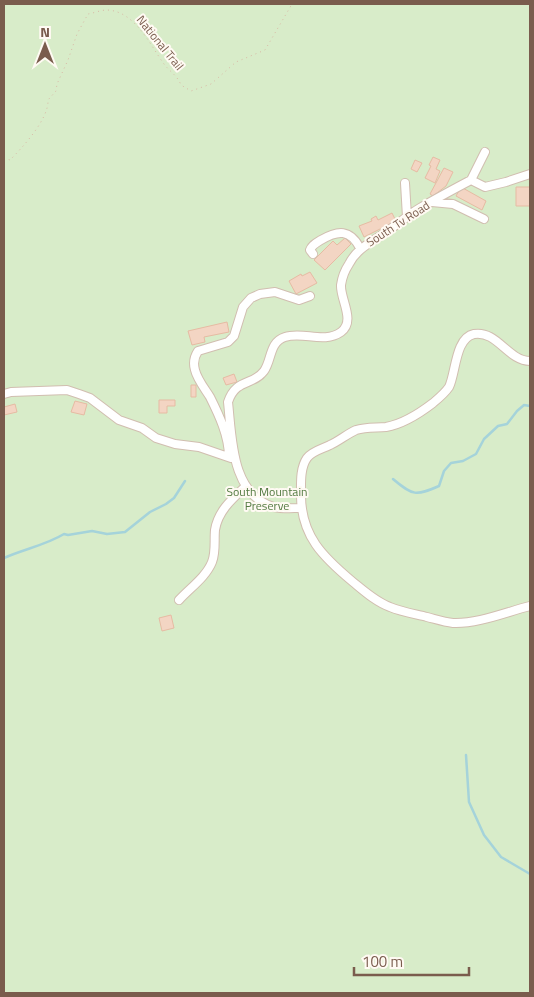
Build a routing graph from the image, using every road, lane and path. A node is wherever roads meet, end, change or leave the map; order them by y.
1 (292, 4) edge
2 (524, 4) edge
3 (530, 7) edge
4 (484, 152) dead end
5 (4, 158) edge
6 (530, 174) edge
7 (470, 180) junction
8 (405, 183) dead end
9 (432, 202) junction
10 (407, 217) junction
11 (484, 219) dead end
12 (360, 248) junction
13 (313, 254) dead end
14 (310, 296) dead end
15 (530, 361) edge
16 (4, 394) edge
17 (229, 456) junction
18 (236, 462) junction
19 (246, 486) junction
20 (301, 508) junction
21 (179, 600) dead end
22 (530, 606) edge

1 - 5 path, National Trail
2 - 3 path
4 - 7 street
6 - 7 street
7 - 9 street, South Tv Road
8 - 10 street
9 - 10 street, South Tv Road
9 - 11 street
10 - 12 street, South Tv Road
12 - 13 street
12 - 18 street, South Tv Road
14 - 17 street
15 - 20 street
16 - 17 street
17 - 18 street
18 - 19 street
19 - 20 street
19 - 21 street
20 - 22 street

